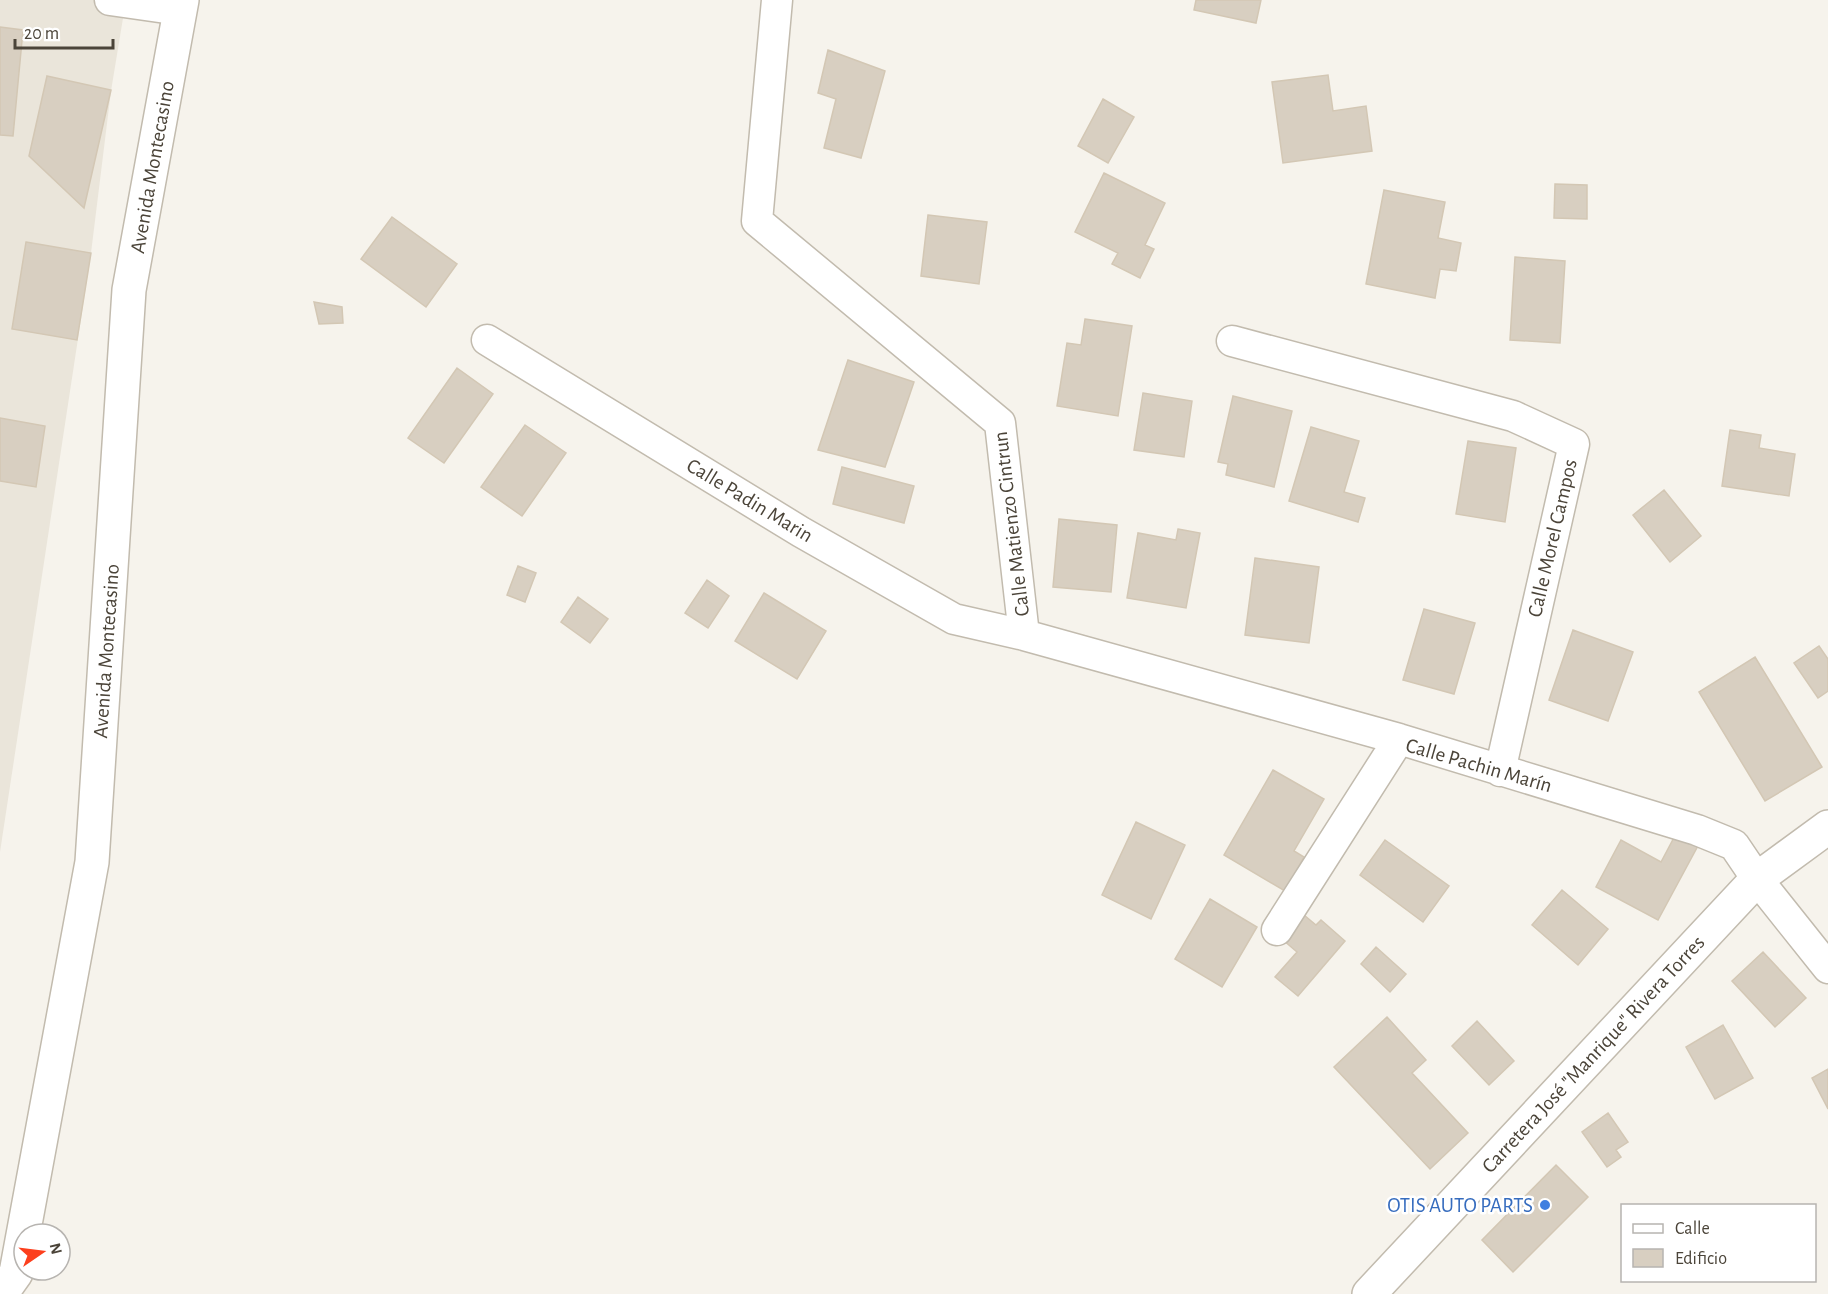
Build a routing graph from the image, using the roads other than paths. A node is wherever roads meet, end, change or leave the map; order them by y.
1 (110, 0) edge
2 (777, 0) edge
3 (181, 5) edge
4 (488, 340) dead end
5 (1232, 341) dead end
6 (1024, 636) junction
7 (1399, 739) junction
8 (1500, 771) junction
9 (1828, 827) edge
10 (1757, 879) junction
11 (1277, 930) dead end
12 (1828, 968) edge
13 (1, 1294) edge
14 (1369, 1294) edge

1 - 3 street
2 - 6 street, Calle Matienzo Cintrun
3 - 13 street, Avenida Montecasino
4 - 6 street, Calle Padin Marin
5 - 8 street, Calle Morel Campos
6 - 7 street, Calle Matienzo Cintrun
7 - 8 street, Calle Pachin Marín
7 - 11 street, Calle Pachin Marín
8 - 10 street, Calle Pachin Marín
9 - 10 street, Carretera José "Manrique" Rivera Torres
10 - 12 street, Calle Pachin Marín
10 - 14 street, Carretera José "Manrique" Rivera Torres

